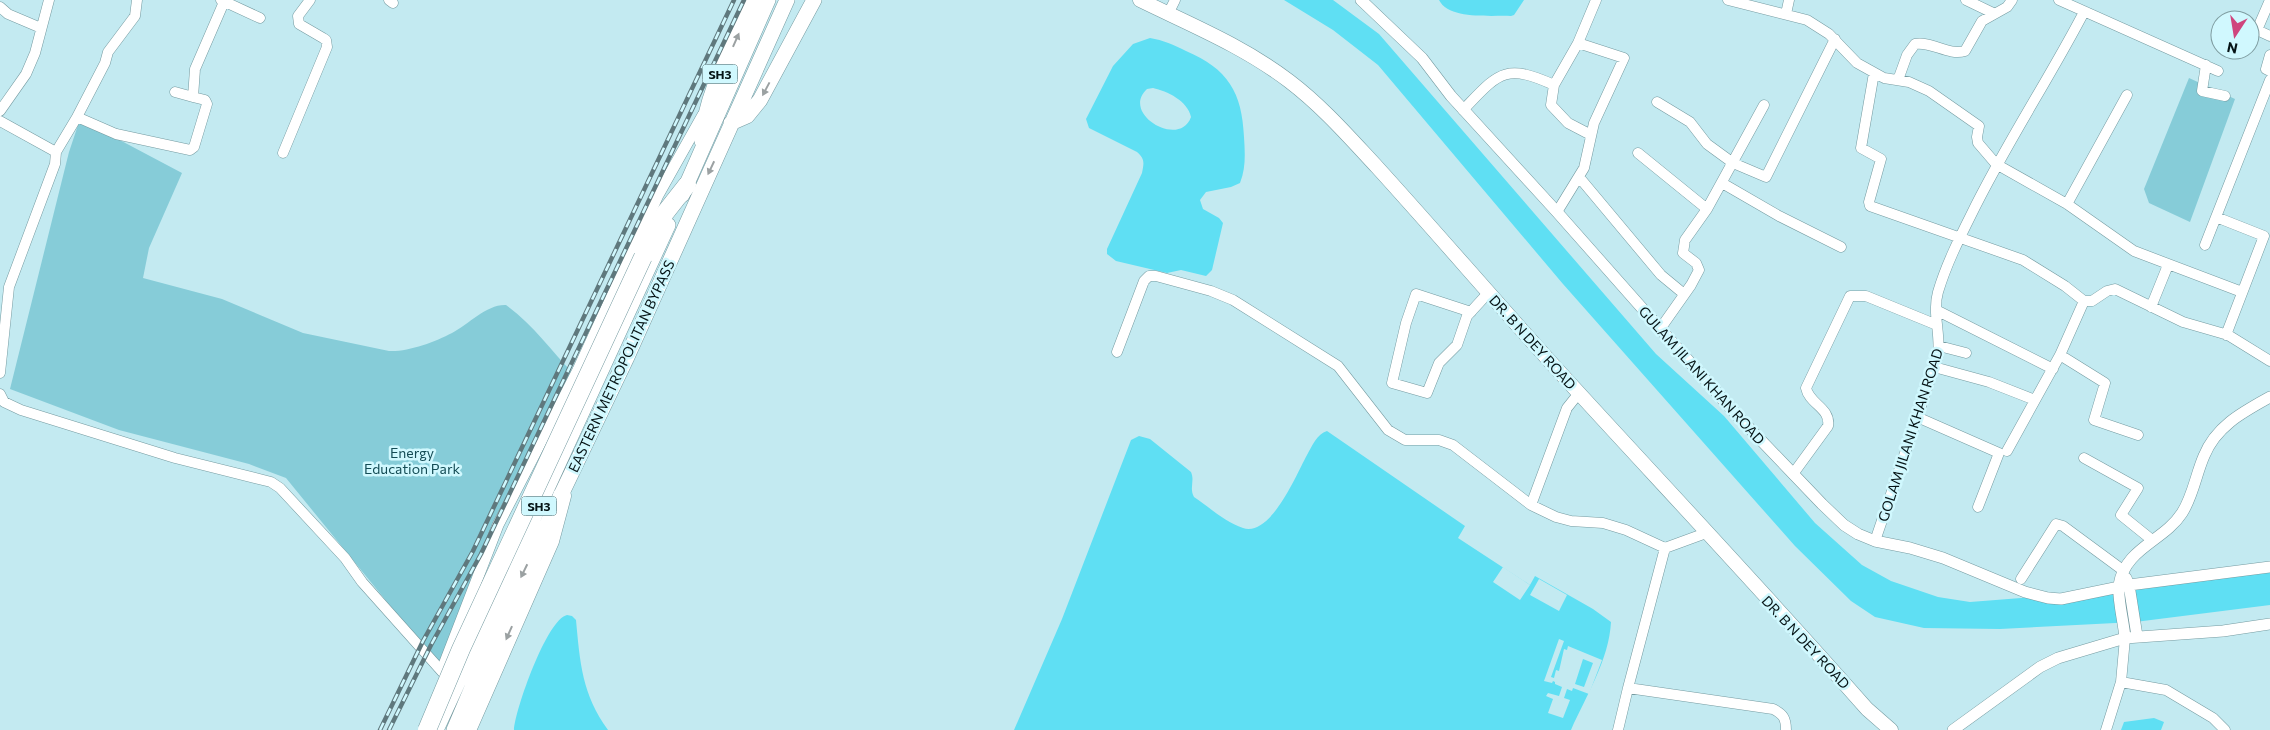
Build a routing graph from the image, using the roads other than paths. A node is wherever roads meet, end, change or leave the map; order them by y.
1 (50, 0) edge
2 (137, 0) edge
3 (310, 0) edge
4 (754, 0) edge
5 (768, 0) edge
6 (787, 0) edge
7 (814, 0) edge
8 (1140, 0) edge
9 (1175, 0) edge
10 (1360, 0) edge
11 (1596, 0) edge
12 (1728, 0) edge
13 (1789, 0) edge
14 (1966, 0) edge
15 (2012, 0) edge
16 (2059, 0) edge
17 (2270, 0) edge
18 (222, 1) edge
19 (1742, 2) edge
20 (0, 7) edge
21 (2084, 12) junction
22 (1993, 13) junction
23 (1168, 14) junction
24 (1786, 14) junction
25 (260, 18) dead end
26 (41, 28) junction
27 (2270, 36) edge
28 (1835, 40) junction
29 (1578, 43) junction
30 (2270, 55) edge
31 (2206, 65) junction
32 (2218, 71) dead end
33 (2270, 71) edge
34 (1874, 73) junction
35 (1898, 80) junction
36 (2270, 80) edge
37 (1554, 85) junction
38 (175, 92) dead end
39 (2127, 95) dead end
40 (2225, 96) dead end
41 (193, 97) junction
42 (1657, 102) dead end
43 (1764, 105) dead end
44 (1464, 110) junction
45 (0, 111) edge
46 (705, 111) junction
47 (77, 117) junction
48 (0, 121) edge
49 (731, 124) junction
50 (1591, 136) junction
51 (56, 152) junction
52 (701, 152) junction
53 (283, 153) dead end
54 (1638, 153) dead end
55 (1733, 163) junction
56 (1996, 164) junction
57 (1579, 177) junction
58 (1722, 183) junction
59 (687, 185) junction
60 (2067, 204) junction
61 (1707, 209) junction
62 (1557, 212) junction
63 (2216, 217) junction
64 (1960, 238) junction
65 (2205, 245) dead end
66 (1840, 247) dead end
67 (2168, 265) junction
68 (1489, 292) junction
69 (2242, 292) junction
70 (1684, 294) junction
71 (2084, 301) junction
72 (2151, 307) junction
73 (1936, 310) junction
74 (1471, 312) junction
75 (1937, 325) junction
76 (1660, 329) junction
77 (2226, 334) junction
78 (1939, 346) junction
79 (1117, 352) dead end
80 (1966, 353) dead end
81 (2060, 355) junction
82 (2270, 360) edge
83 (1934, 367) junction
84 (2053, 369) junction
85 (0, 373) edge
86 (1578, 393) junction
87 (0, 394) edge
88 (2270, 397) edge
89 (2035, 400) junction
90 (1917, 417) junction
91 (2138, 435) dead end
92 (2007, 451) dead end
93 (2084, 458) dead end
94 (1793, 474) junction
95 (562, 496) junction
96 (1531, 505) junction
97 (1978, 506) dead end
98 (1706, 533) junction
99 (2152, 540) junction
100 (1875, 541) junction
101 (1665, 548) junction
102 (2270, 567) edge
103 (2124, 571) junction
104 (2021, 579) dead end
105 (2125, 591) junction
106 (2270, 624) edge
107 (2130, 625) junction
108 (2137, 636) junction
109 (2125, 638) junction
110 (442, 670) junction
111 (2121, 682) junction
112 (455, 688) junction
113 (1628, 688) junction
114 (427, 730) edge
115 (436, 730) edge
116 (454, 730) edge
117 (467, 730) edge
118 (1618, 730) edge
119 (1786, 730) edge
120 (1891, 730) edge
121 (1953, 730) edge
122 (2106, 730) edge
123 (2225, 730) edge

1 - 26 street
2 - 47 street
3 - 53 street
46 -> 4 main road, SH3
5 - 52 main road
6 - 49 main road, EASTERN METROPOLITAN BYPASS
7 -> 49 main road
8 - 23 main road, DR. B N DEY ROAD
9 - 23 street
10 - 44 street, GULAM JILANI KHAN ROAD
11 - 29 street
12 - 19 street
13 - 24 street
14 - 22 street
15 - 22 street
16 - 21 street
17 - 27 street
18 - 25 street
18 - 41 street
19 - 24 street
20 - 26 street
21 - 31 street
21 - 56 street, GOLAM JILANI KHAN ROAD
22 - 35 street
23 - 68 main road, DR. B N DEY ROAD
24 - 28 street
26 - 45 street
28 - 34 street
28 - 55 street
29 - 37 street
29 - 50 street
30 - 33 street
31 - 32 street
31 - 40 street
34 - 35 street
34 - 64 street
35 - 56 street
36 - 63 street
37 - 44 street
37 - 50 street
38 - 41 street
39 - 60 street
41 - 47 street
42 - 55 street
43 - 55 street
44 - 62 street, GULAM JILANI KHAN ROAD
46 - 52 main road, SH3
46 - 110 street
47 - 51 street
48 - 51 street
49 -> 95 main road, EASTERN METROPOLITAN BYPASS / SH3
50 - 57 street
51 - 85 street
52 - 59 main road, SH3
54 - 61 street
55 - 58 street
56 - 60 street
56 - 64 street, GOLAM JILANI KHAN ROAD
57 - 62 street
57 - 70 street
58 - 61 street
58 - 66 street
59 - 112 main road, SH3
59 - 114 highway, bridge
60 - 67 street
61 - 70 street
62 - 76 street, GULAM JILANI KHAN ROAD
63 - 65 street
63 - 69 street
64 - 71 street
64 - 73 street, GOLAM JILANI KHAN ROAD
67 - 69 street
67 - 72 street
68 - 74 street
68 - 86 main road, DR. B N DEY ROAD
69 - 77 street
70 - 76 street
71 - 72 street
71 - 81 street
72 - 77 street
73 - 75 street, GOLAM JILANI KHAN ROAD
73 - 84 street
74 - 74 street
75 - 78 street, GOLAM JILANI KHAN ROAD
75 - 94 street
76 - 94 street, GULAM JILANI KHAN ROAD
77 - 82 street
78 - 80 street
78 - 83 street, GOLAM JILANI KHAN ROAD
79 - 96 street
81 - 84 street
81 - 91 street
83 - 89 street
83 - 90 street, GOLAM JILANI KHAN ROAD
84 - 89 street
86 - 96 street
86 - 98 main road, DR. B N DEY ROAD
87 - 110 street
88 - 99 street
89 - 92 street
90 - 97 street
90 - 100 street, GOLAM JILANI KHAN ROAD
93 - 99 street
94 - 100 street, GULAM JILANI KHAN ROAD
95 -> 116 main road, EASTERN METROPOLITAN BYPASS / SH3
95 -> 117 highway
96 - 101 street
98 - 101 street
98 - 120 main road, DR. B N DEY ROAD
99 - 103 street
100 - 105 street, GULAM JILANI KHAN ROAD
101 - 113 street
102 - 105 street, GULAM JILANI KHAN ROAD
103 - 104 street
103 - 105 street
105 - 107 street
106 - 108 street
107 - 108 street
107 - 109 street
108 - 109 street
109 - 111 street
109 - 121 street
110 - 112 street
111 - 122 street
111 - 123 street
112 - 115 main road, SH3
113 - 118 street
113 - 119 street

